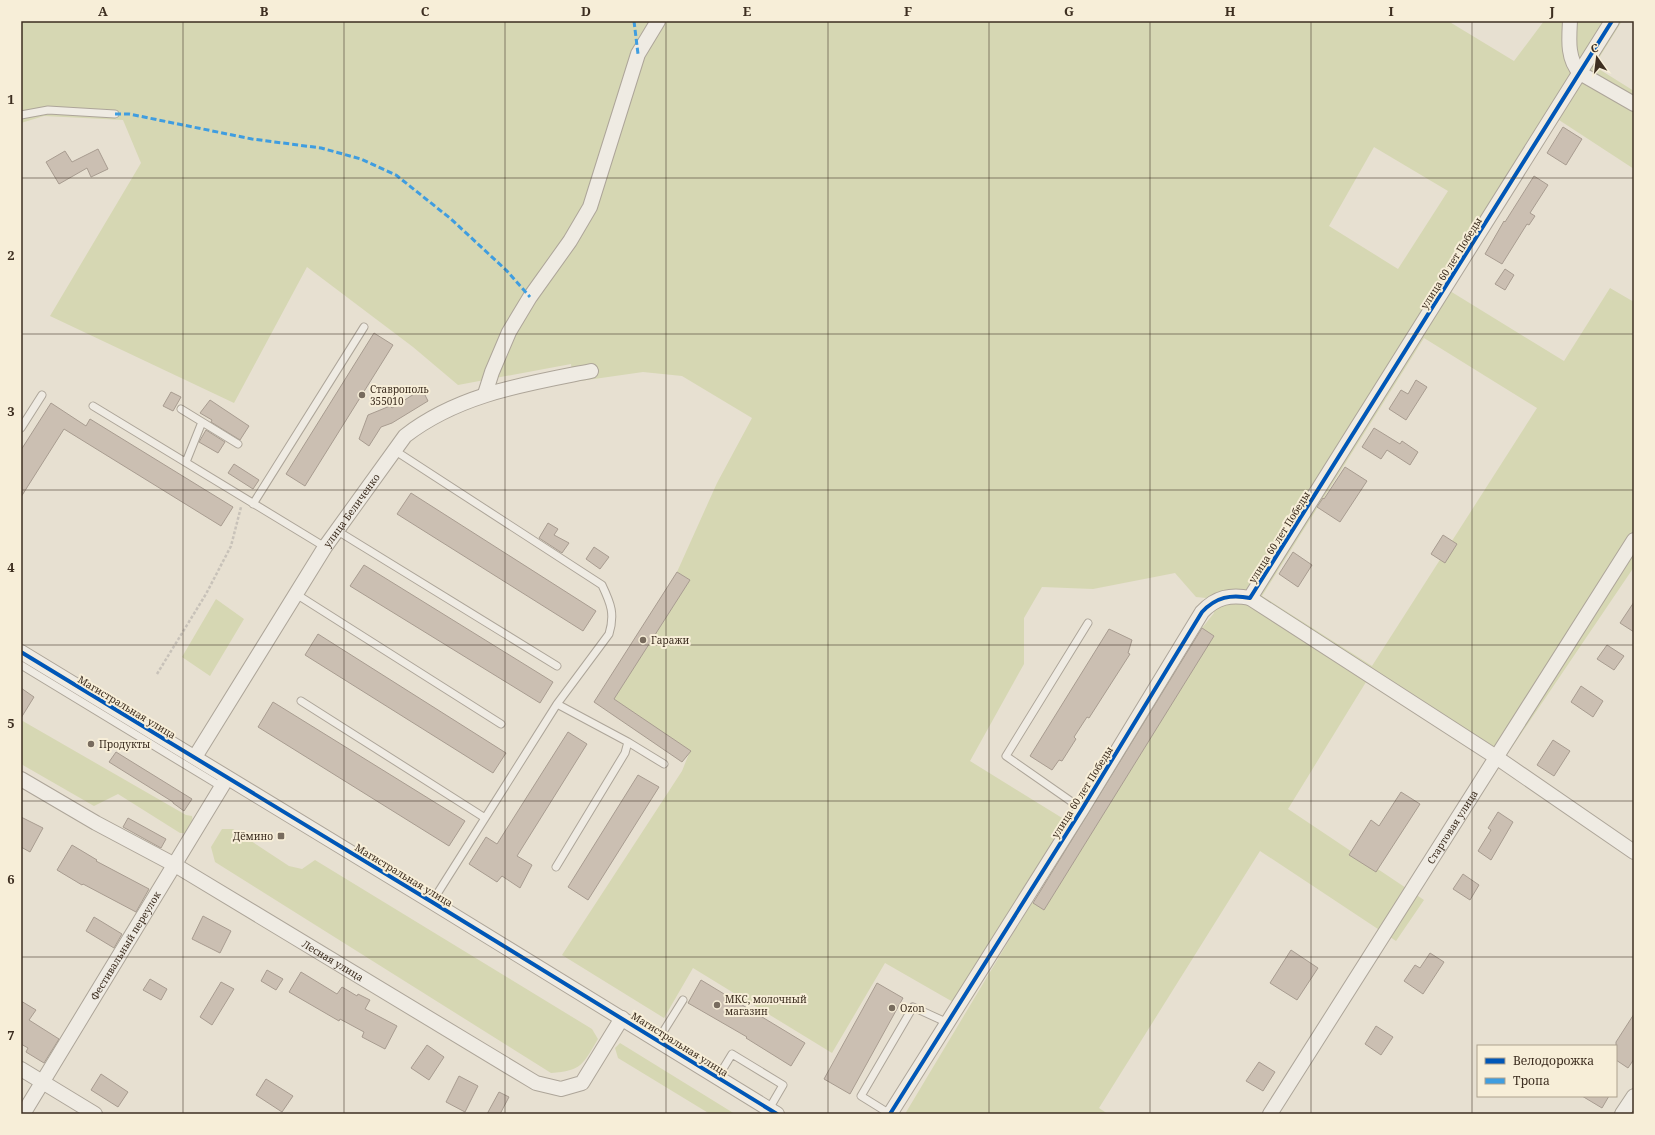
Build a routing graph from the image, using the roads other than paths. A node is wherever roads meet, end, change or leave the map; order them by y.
1 (658, 21) edge
2 (1570, 21) edge
3 (1612, 21) edge
4 (1580, 73) junction
5 (1634, 104) edge
6 (115, 114) dead end
7 (21, 115) edge
8 (364, 327) dead end
9 (591, 371) dead end
10 (485, 394) junction
11 (42, 395) dead end
12 (93, 406) dead end
13 (181, 409) dead end
14 (202, 422) junction
15 (21, 428) edge
16 (238, 444) dead end
17 (394, 450) junction
18 (186, 462) junction
19 (253, 504) junction
20 (336, 530) junction
21 (1634, 540) edge
22 (325, 547) junction
23 (296, 594) junction
24 (1250, 598) junction
25 (1088, 623) dead end
26 (21, 652) edge
27 (21, 665) edge
28 (557, 666) dead end
29 (301, 701) dead end
30 (557, 704) junction
31 (501, 724) dead end
32 (628, 742) junction
33 (195, 757) junction
34 (1496, 757) junction
35 (664, 764) dead end
36 (21, 779) edge
37 (224, 783) junction
38 (1082, 809) junction
39 (485, 818) junction
40 (1634, 852) edge
41 (175, 865) junction
42 (556, 867) dead end
43 (432, 902) junction
44 (683, 1000) dead end
45 (622, 1018) junction
46 (948, 1023) junction
47 (658, 1040) junction
48 (21, 1069) edge
49 (718, 1077) junction
50 (43, 1083) junction
51 (1634, 1096) edge
52 (773, 1111) edge
53 (24, 1114) edge
54 (95, 1114) edge
55 (890, 1114) edge
56 (1270, 1114) edge
57 (1622, 1114) edge

1 - 10 street
2 - 4 street
3 - 4 street, улица 60 лет Победы
4 - 5 street
4 - 24 street, улица 60 лет Победы
6 - 7 lane
8 - 19 lane
9 - 10 street, улица Беличенко
10 - 17 street, улица Беличенко
11 - 15 lane
12 - 18 lane
13 - 14 lane
14 - 16 lane
14 - 18 lane
17 - 20 street, улица Беличенко
17 - 30 lane
18 - 19 lane
19 - 22 lane
20 - 22 street, улица Беличенко
20 - 28 lane
21 - 34 street, Стартовая улица
22 - 23 street, улица Беличенко
23 - 31 lane
23 - 33 street, улица Беличенко
24 - 34 street
24 - 38 street, улица 60 лет Победы
25 - 38 lane
26 - 33 street, Магистральная улица
27 - 37 lane
29 - 39 lane
30 - 32 lane
30 - 39 lane
32 - 35 lane
32 - 42 lane
33 - 37 street, Магистральная улица
34 - 40 street
34 - 56 street, Стартовая улица
36 - 41 street, Лесная улица
37 - 41 street, Фестивальный переулок
37 - 43 street, Магистральная улица
38 - 46 street, улица 60 лет Победы
39 - 43 lane
41 - 45 street, Лесная улица
41 - 50 street, Фестивальный переулок
43 - 45 street, Магистральная улица
44 - 47 lane
45 - 47 street, Магистральная улица
46 - 55 street, улица 60 лет Победы
46 - 55 lane
47 - 49 street, Магистральная улица
48 - 50 street
49 - 52 street, Магистральная улица
49 - 52 lane
50 - 53 street, Фестивальный переулок
50 - 54 street
51 - 57 street

